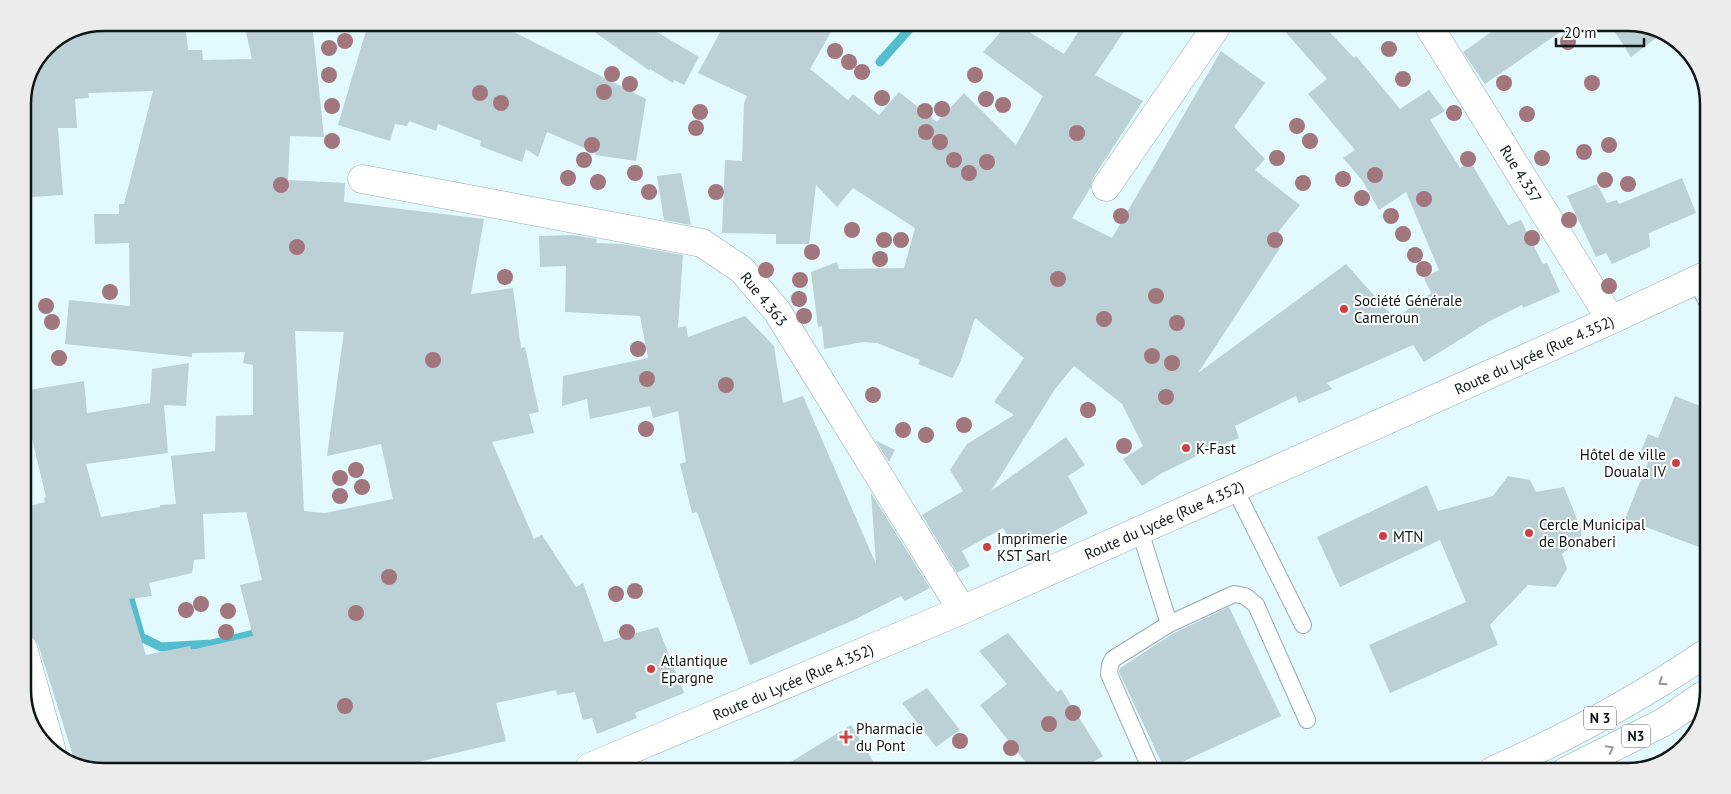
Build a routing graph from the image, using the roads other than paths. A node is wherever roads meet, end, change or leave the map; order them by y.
1 (1213, 31) edge
2 (1432, 31) edge
3 (362, 179) dead end
4 (1106, 186) dead end
5 (1700, 286) edge
6 (1611, 320) junction
7 (1234, 489) junction
8 (1140, 531) junction
9 (962, 610) junction
10 (1169, 624) junction
11 (1303, 625) dead end
12 (1700, 657) edge
13 (31, 676) edge
14 (1699, 698) edge
15 (1306, 720) dead end
16 (49, 738) edge
17 (599, 763) edge
18 (1148, 763) edge
19 (1510, 763) edge
20 (1582, 763) edge

1 - 4 main road
2 - 6 main road, Rue 4.357
3 - 9 main road, Rue 4.363
5 - 6 main road, Route du Lycée (Rue 4.352)
6 - 7 main road, Route du Lycée (Rue 4.352)
7 - 8 main road, Route du Lycée (Rue 4.352)
7 - 11 lane
8 - 9 main road, Route du Lycée (Rue 4.352)
8 - 10 lane
9 - 17 main road, Route du Lycée (Rue 4.352)
10 - 15 lane
10 - 18 lane
12 -> 19 main road, N 3
13 - 16 main road
20 -> 14 main road, N3

